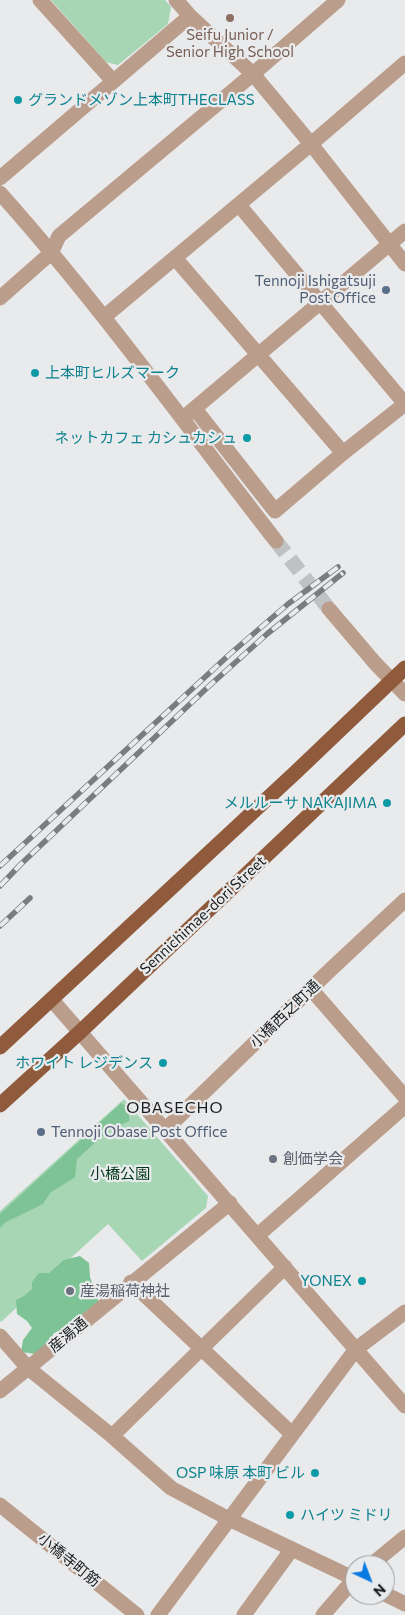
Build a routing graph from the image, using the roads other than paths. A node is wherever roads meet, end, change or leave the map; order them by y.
1 (40, 0) edge
2 (176, 0) edge
3 (338, 0) edge
4 (190, 16) junction
5 (405, 64) edge
6 (252, 74) junction
7 (113, 81) junction
8 (311, 144) junction
9 (0, 178) edge
10 (0, 193) edge
11 (239, 205) junction
12 (405, 231) edge
13 (390, 244) junction
14 (51, 253) junction
15 (175, 258) junction
16 (405, 264) edge
17 (0, 298) edge
18 (321, 303) junction
19 (104, 317) junction
20 (259, 354) junction
21 (405, 404) edge
22 (189, 413) junction
23 (343, 453) junction
24 (276, 541) tunnel mouth
25 (329, 609) tunnel mouth
26 (405, 668) edge
27 (392, 680) junction
28 (405, 694) edge
29 (405, 724) edge
30 (405, 900) edge
31 (311, 989) junction
32 (52, 1000) junction
33 (80, 1032) junction
34 (0, 1047) edge
35 (405, 1097) edge
36 (0, 1105) edge
37 (405, 1106) edge
38 (166, 1129) junction
39 (230, 1203) junction
40 (258, 1235) junction
41 (285, 1267) junction
42 (131, 1282) junction
43 (405, 1312) edge
44 (0, 1336) edge
45 (202, 1348) junction
46 (356, 1349) junction
47 (28, 1368) junction
48 (0, 1391) edge
49 (405, 1406) edge
50 (292, 1434) junction
51 (112, 1436) junction
52 (0, 1505) edge
53 (229, 1519) junction
54 (405, 1537) edge
55 (292, 1549) junction
56 (383, 1555) edge
57 (345, 1574) edge
58 (345, 1590) edge
59 (137, 1615) edge
60 (158, 1615) edge
61 (244, 1615) edge
62 (323, 1615) edge

1 - 7 street
2 - 4 street
3 - 6 street
4 - 6 street
4 - 7 street
5 - 8 street
6 - 8 street
6 - 14 street
7 - 9 street
8 - 11 street
8 - 13 street
10 - 14 street
11 - 15 street
11 - 18 street
12 - 13 street
13 - 16 street
13 - 18 street
14 - 17 street
14 - 19 street
15 - 19 street
15 - 20 street
18 - 20 street
18 - 21 street
19 - 22 street
20 - 22 street
20 - 23 street
21 - 23 street
22 - 23 street
22 - 24 street
25 - 27 street
26 - 27 main road
27 - 28 street
27 - 32 main road
29 - 33 main road, Sennichimae-dori Street
30 - 31 street, 小橋西之町通
31 - 35 street
31 - 38 street, 小橋西之町通
32 - 33 street
32 - 34 main road
33 - 36 main road, Sennichimae-dori Street
33 - 38 street
37 - 40 street
38 - 39 street
39 - 40 street
39 - 42 street, 産湯通
40 - 41 street
41 - 45 street
41 - 46 street
42 - 45 street
42 - 47 street, 産湯通
43 - 46 street
44 - 47 street
45 - 50 street
45 - 51 street
46 - 49 street
46 - 50 street
47 - 48 street, 産湯通
47 - 51 street
50 - 53 street
51 - 53 street
52 - 59 street, 小橋寺町筋
53 - 55 street
53 - 60 street
54 - 56 street
55 - 57 street
55 - 61 street
58 - 62 street

